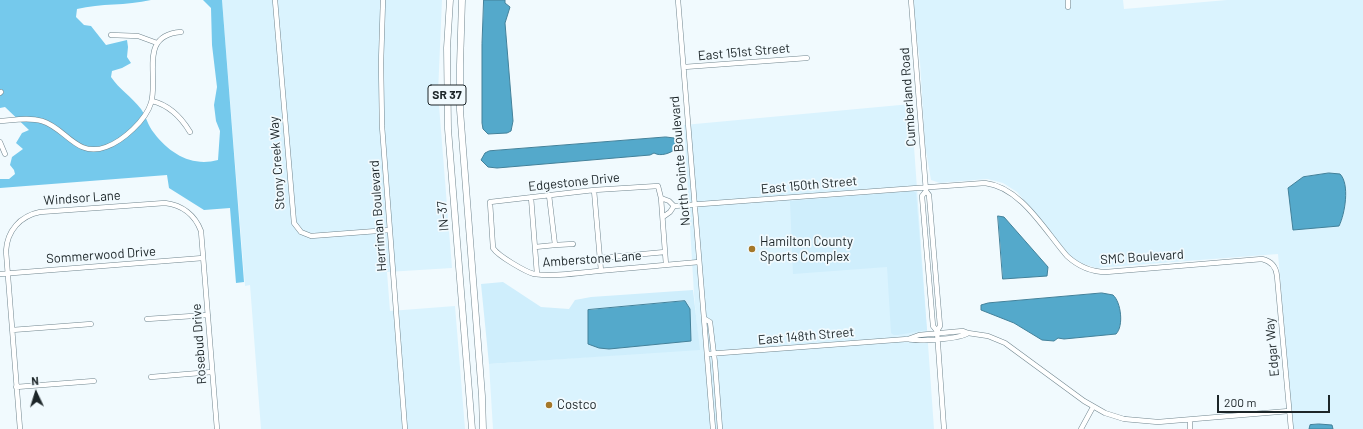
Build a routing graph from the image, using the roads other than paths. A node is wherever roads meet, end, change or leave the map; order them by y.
1 (275, 0) edge
2 (383, 0) edge
3 (450, 0) edge
4 (462, 0) edge
5 (678, 0) edge
6 (911, 0) edge
7 (1068, 0) edge
8 (1068, 7) dead end
9 (180, 32) dead end
10 (111, 35) dead end
11 (157, 43) junction
12 (807, 58) dead end
13 (684, 67) junction
14 (152, 101) junction
15 (0, 121) edge
16 (190, 132) dead end
17 (0, 142) edge
18 (5, 154) dead end
19 (926, 189) junction
20 (594, 190) junction
21 (550, 195) junction
22 (531, 197) junction
23 (661, 198) junction
24 (490, 202) joint
25 (695, 205) junction
26 (674, 206) junction
27 (663, 217) junction
28 (390, 230) junction
29 (573, 244) dead end
30 (555, 245) junction
31 (535, 247) junction
32 (666, 252) junction
33 (204, 258) junction
34 (600, 258) junction
35 (699, 262) junction
36 (1273, 264) joint
37 (666, 265) junction
38 (601, 271) junction
39 (7, 273) junction
40 (0, 274) edge
41 (538, 274) junction
42 (208, 315) junction
43 (705, 319) junction
44 (147, 320) dead end
45 (90, 324) dead end
46 (12, 330) junction
47 (937, 332) junction
48 (968, 333) junction
49 (908, 338) junction
50 (937, 339) junction
51 (707, 354) junction
52 (714, 354) junction
53 (212, 372) junction
54 (151, 377) dead end
55 (94, 381) dead end
56 (16, 387) junction
57 (482, 396) junction
58 (1094, 407) junction
59 (1289, 411) junction
60 (1190, 420) junction
61 (472, 427) edge
62 (20, 429) edge
63 (210, 429) edge
64 (216, 429) edge
65 (405, 429) edge
66 (483, 429) edge
67 (487, 429) edge
68 (713, 429) edge
69 (720, 429) edge
70 (944, 429) edge
71 (1081, 429) edge
72 (1190, 429) edge
73 (1291, 429) edge

1 - 28 street, Stony Creek Way
2 - 28 street, Herriman Boulevard
3 - 61 highway, IN-37 / SR 37
4 - 57 highway, IN-37 / SR 37
5 - 13 street, North Pointe Boulevard
6 - 19 street, Cumberland Road
7 - 8 street
9 - 11 street
10 - 11 street
11 - 14 street
12 - 13 street, East 151st Street
13 - 25 street, North Pointe Boulevard
14 - 15 street
14 - 16 street
17 - 18 street
19 - 25 street, East 150th Street
19 - 36 street, SMC Boulevard
19 - 47 street, Cumberland Road
20 - 21 street, Edgestone Drive
20 - 23 street, Edgestone Drive
20 - 34 street
21 - 22 street, Edgestone Drive
21 - 30 street
22 - 24 street, Edgestone Drive
22 - 31 street
23 - 26 street
23 - 27 street
24 - 41 street, Amberstone Lane
25 - 26 street, East 150th Street
25 - 35 street, North Pointe Boulevard
26 - 27 street
27 - 32 street
28 - 65 street, Herriman Boulevard
29 - 30 street
30 - 31 street
31 - 41 street
32 - 34 street, Amberstone Lane
32 - 37 street
33 - 39 street, Sommerwood Drive
33 - 39 street, Windsor Lane
33 - 42 street, Rosebud Drive
34 - 38 street
35 - 37 street, Amberstone Lane
35 - 43 street, North Pointe Boulevard
36 - 59 street, Edgar Way
37 - 38 street, Amberstone Lane
38 - 41 street, Amberstone Lane
39 - 40 street, Sommerwood Drive
39 - 46 street, Windsor Lane
42 - 44 street
42 - 53 street, Rosebud Drive
43 - 51 street, North Pointe Boulevard
43 - 52 street, North Pointe Boulevard
45 - 46 street
46 - 56 street, Windsor Lane
47 - 48 street, East 148th Street
47 - 49 street, East 148th Street
47 - 50 street, Cumberland Road
48 - 50 street, East 148th Street
48 - 58 street, East 148th Street
49 - 50 street, East 148th Street
49 - 52 street, East 148th Street
50 - 70 street, Cumberland Road
51 - 52 street, East 148th Street
51 - 68 street, North Pointe Boulevard
52 - 69 street, North Pointe Boulevard
53 - 54 street
53 - 64 street, Rosebud Drive
55 - 56 street
56 - 62 street, Windsor Lane
57 - 66 highway, IN-37 / SR 37
57 - 67 highway
58 - 60 street, East 148th Street
58 - 71 street
59 - 60 street, East 148th Street
59 - 73 street, Edgar Way
60 - 72 street
63 - 64 street

